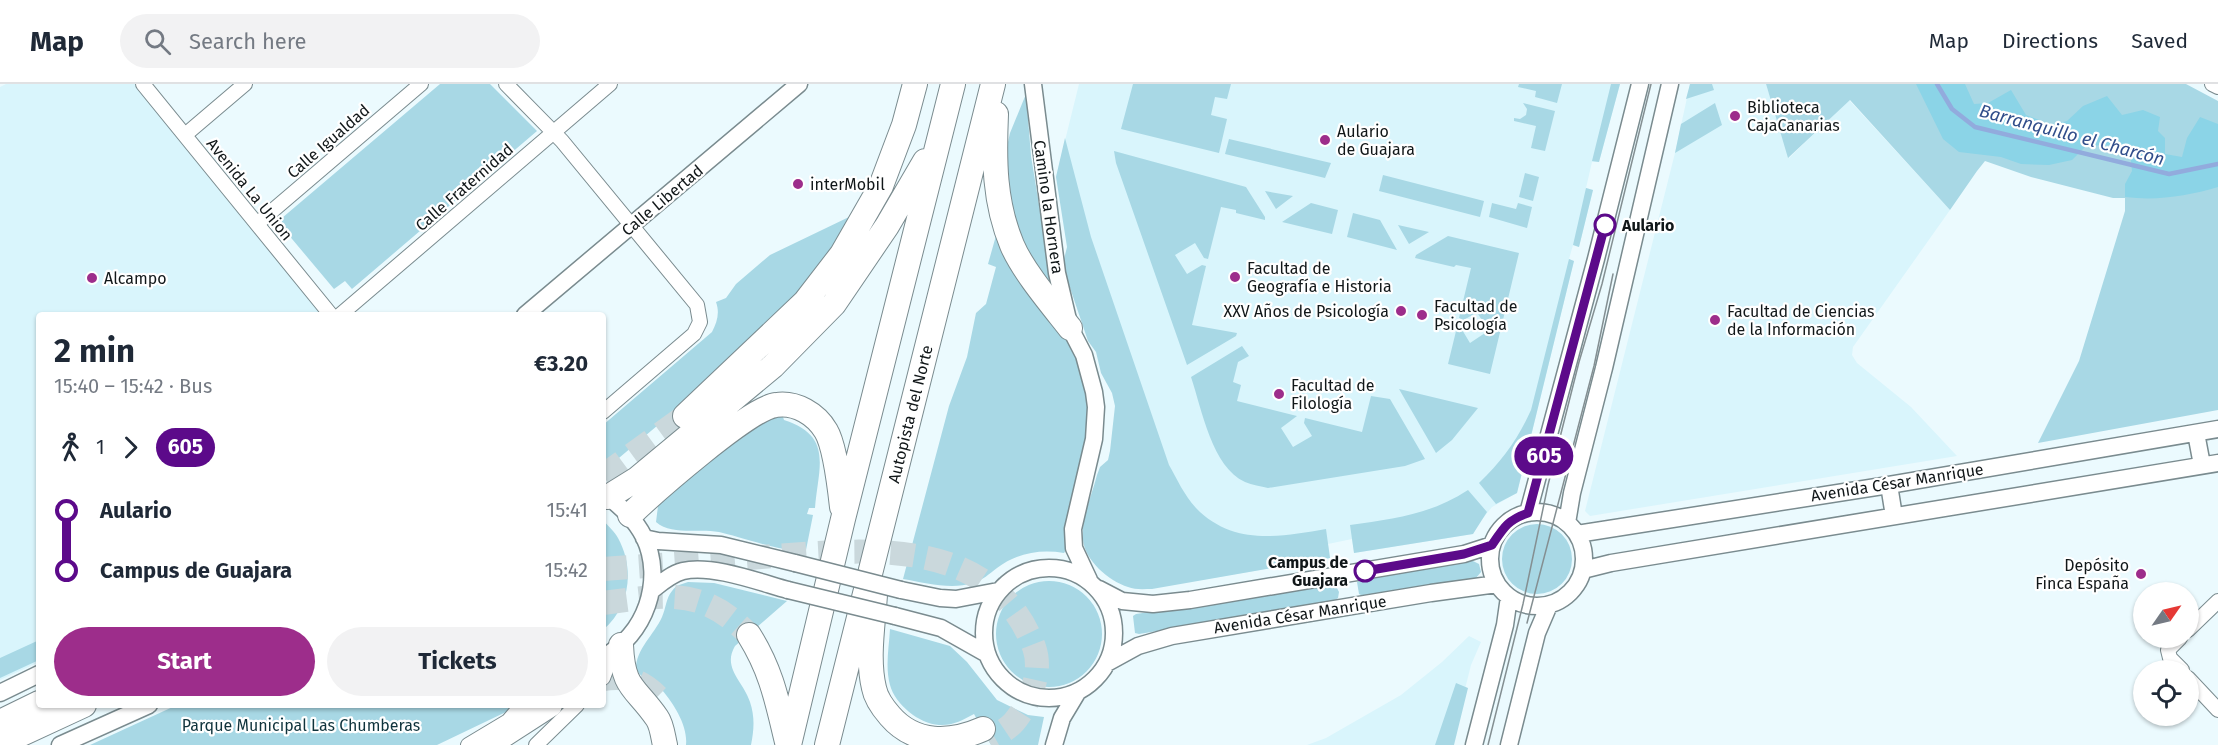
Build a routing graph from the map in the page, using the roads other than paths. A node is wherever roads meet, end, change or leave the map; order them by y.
1 (143, 84) edge
2 (245, 84) edge
3 (421, 84) edge
4 (506, 84) edge
5 (610, 84) edge
6 (799, 84) edge
7 (915, 84) edge
8 (953, 84) edge
9 (995, 84) edge
10 (1034, 84) edge
11 (1640, 84) edge
12 (1670, 84) edge
13 (2212, 84) edge
14 (2218, 87) edge
15 (554, 132) junction
16 (941, 133) junction
17 (185, 135) junction
18 (257, 224) junction
19 (633, 225) junction
20 (329, 312) edge
21 (344, 312) edge
22 (529, 312) edge
23 (1070, 328) junction
24 (606, 409) edge
25 (685, 416) tunnel mouth
26 (2218, 429) edge
27 (2196, 433) junction
28 (2210, 464) edge
29 (1889, 484) junction
30 (606, 495) edge
31 (1528, 513) junction
32 (630, 515) junction
33 (1894, 516) junction
34 (843, 519) junction
35 (1572, 528) junction
36 (644, 538) junction
37 (877, 542) junction
38 (1492, 545) junction
39 (1583, 570) junction
40 (1497, 584) junction
41 (1094, 585) junction
42 (651, 591) junction
43 (998, 591) junction
44 (1509, 597) junction
45 (2218, 601) edge
46 (1549, 605) junction
47 (2199, 619) edge
48 (749, 635) tunnel mouth
49 (612, 652) edge
50 (987, 654) junction
51 (1107, 663) junction
52 (606, 669) edge
53 (36, 675) edge
54 (2199, 690) edge
55 (0, 693) edge
56 (1077, 693) junction
57 (659, 698) tunnel mouth
58 (36, 704) edge
59 (78, 708) edge
60 (142, 708) edge
61 (519, 708) edge
62 (545, 708) edge
63 (574, 708) edge
64 (2218, 710) edge
65 (0, 722) edge
66 (983, 738) edge
67 (0, 744) edge
68 (60, 745) edge
69 (468, 745) edge
70 (488, 745) edge
71 (536, 745) edge
72 (665, 745) edge
73 (679, 745) edge
74 (788, 745) edge
75 (827, 745) edge
76 (1054, 745) edge
77 (1474, 745) edge
78 (1509, 745) edge

1 - 17 street, Avenida La Union
2 - 17 street
3 - 18 street, Calle Igualdad
4 - 15 street
5 - 15 street, Calle Fraternidad
6 - 19 street, Calle Libertad
7 - 25 highway
8 - 16 highway
9 - 23 highway
9 - 37 highway, Autopista del Norte
10 - 23 street, Camino la Hornera
11 - 31 street
12 - 35 street
13 - 14 street
15 - 19 street
15 - 21 street, Calle Fraternidad
16 - 30 highway
16 - 34 highway
17 - 18 street, Avenida La Union
18 - 20 street, Avenida La Union
19 - 22 street, Calle Libertad
19 - 24 street
23 - 41 street, Camino la Hornera
26 - 27 street, Avenida César Manrique
27 - 28 street
27 - 29 street, Avenida César Manrique
28 - 33 street, Avenida César Manrique
29 - 33 street
29 - 35 street, Avenida César Manrique
30 - 32 street
31 - 35 street
31 - 38 street
32 - 34 highway
32 - 36 street
33 - 39 street, Avenida César Manrique
34 - 74 highway
35 - 39 street
36 - 42 street
36 - 43 street, bridge
37 - 66 highway
37 - 75 highway, Autopista del Norte
38 - 40 street
38 - 41 street, Avenida César Manrique
39 - 46 street
40 - 44 street
40 - 51 street, Avenida César Manrique
41 - 43 street
41 - 51 street
42 - 49 street
42 - 50 street, bridge
43 - 50 street
44 - 46 street
44 - 77 street
45 - 47 street
46 - 78 street
48 - 74 highway
49 - 52 street
49 - 72 highway
50 - 56 street
51 - 56 street
53 - 55 street
54 - 64 street
56 - 76 street
57 - 73 highway
58 - 65 highway
59 - 67 highway
60 - 68 street
61 - 69 street
62 - 70 highway
63 - 71 street

